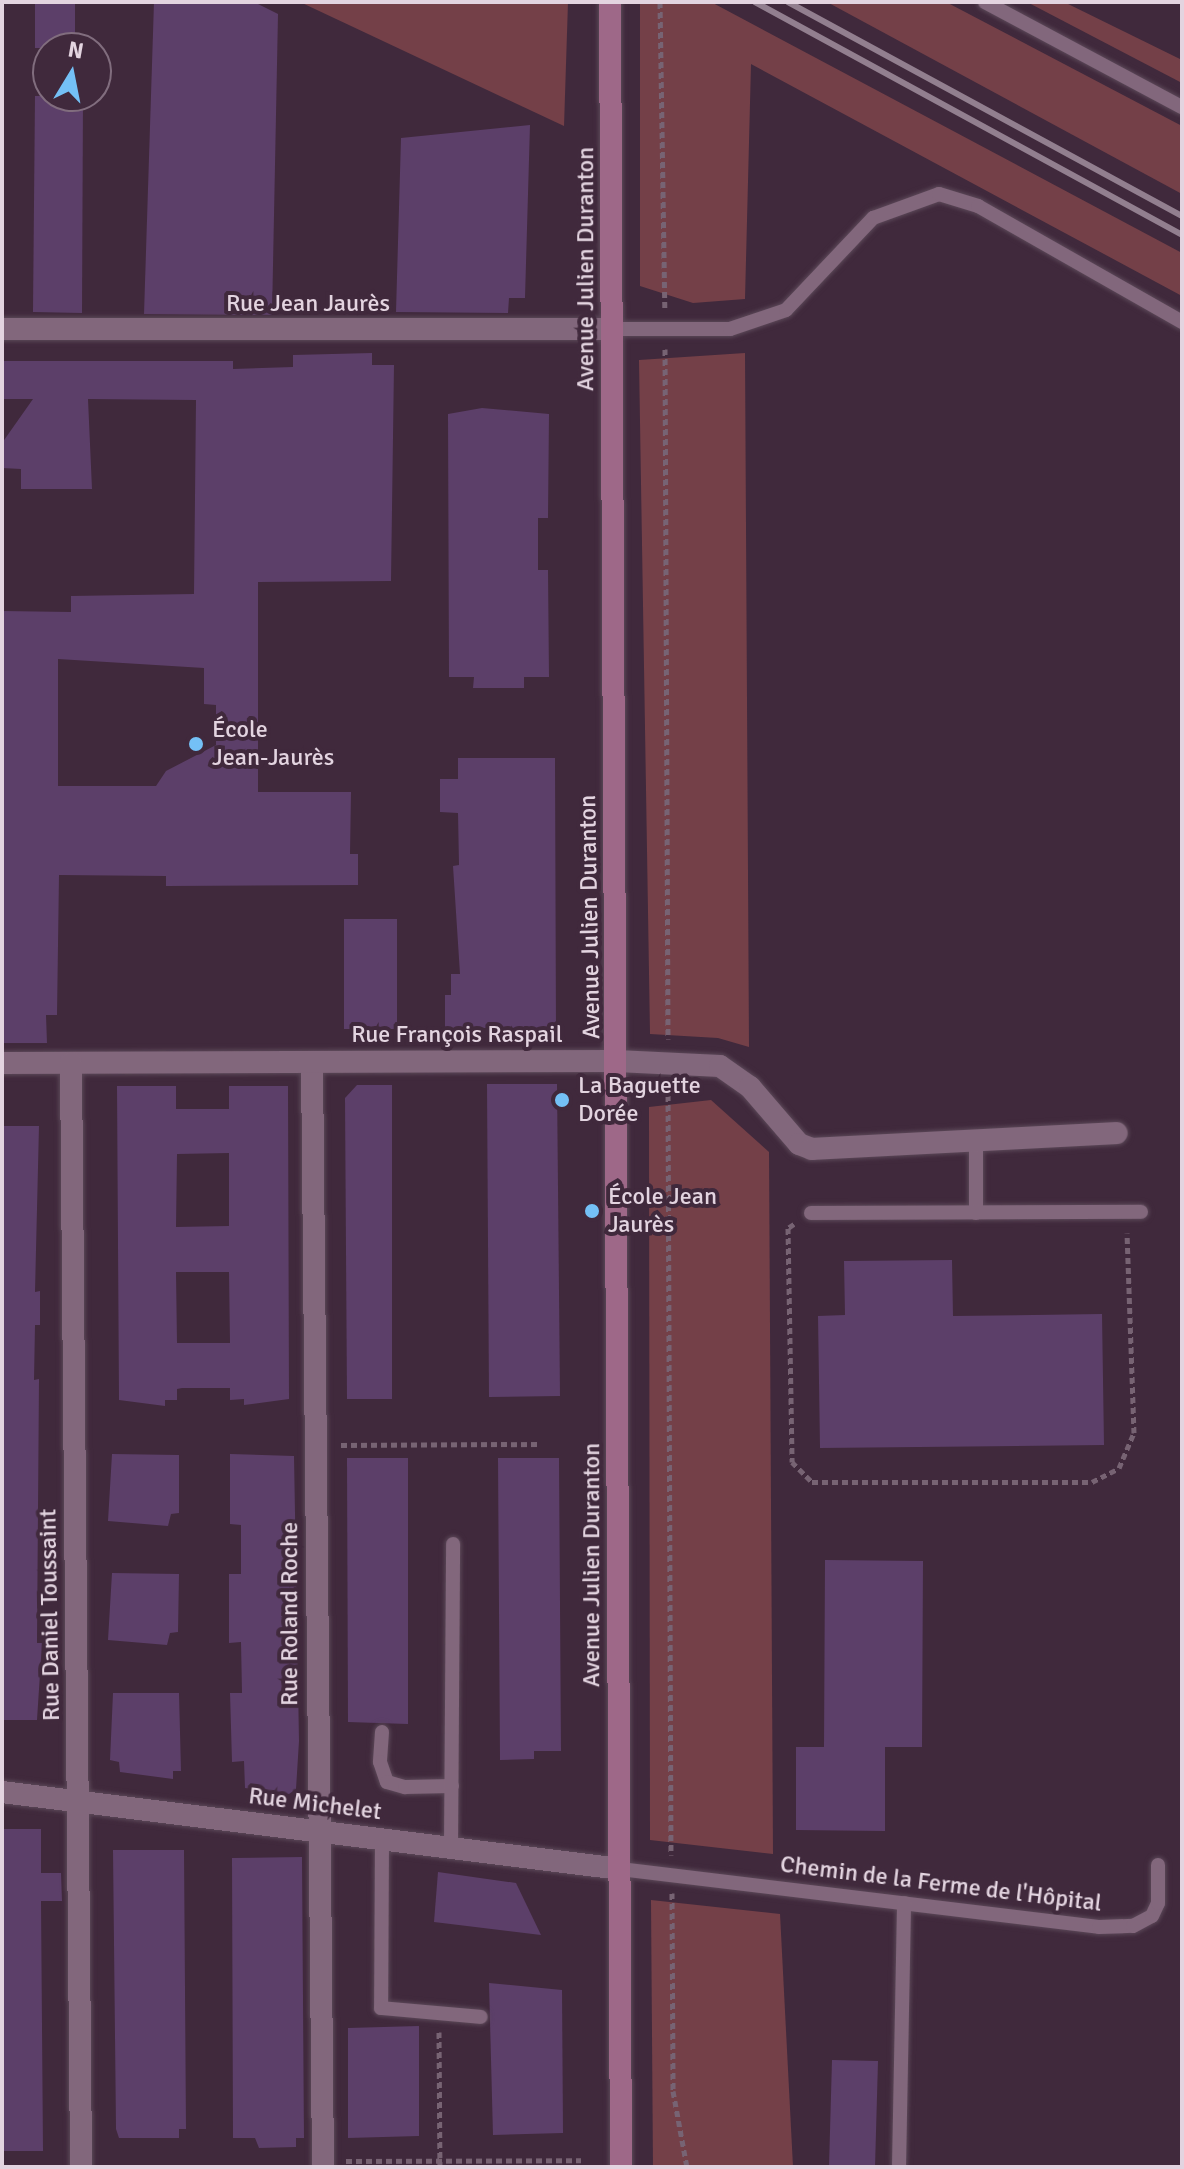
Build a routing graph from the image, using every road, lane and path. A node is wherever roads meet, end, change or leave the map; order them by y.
1 (610, 2) edge
2 (985, 2) edge
3 (1182, 107) edge
4 (1182, 322) edge
5 (2, 329) edge
6 (614, 329) junction
7 (617, 1061) junction
8 (312, 1062) junction
9 (2, 1063) edge
10 (71, 1063) junction
11 (1117, 1133) dead end
12 (976, 1141) junction
13 (1134, 1212) joint
14 (811, 1213) joint
15 (976, 1213) junction
16 (540, 1444) dead end
17 (316, 1446) junction
18 (453, 1544) dead end
19 (382, 1732) dead end
20 (452, 1786) junction
21 (2, 1792) edge
22 (78, 1801) junction
23 (317, 1829) junction
24 (382, 1838) junction
25 (451, 1847) junction
26 (1158, 1865) dead end
27 (620, 1869) junction
28 (904, 1903) junction
29 (438, 2013) junction
30 (481, 2017) dead end
31 (581, 2160) dead end
32 (323, 2164) edge
33 (440, 2164) edge
34 (81, 2167) edge
35 (621, 2167) edge
36 (899, 2167) edge

1 - 6 main road, Avenue Julien Duranton
2 - 3 lane
4 - 6 lane
5 - 6 street, Rue Jean Jaurès
6 - 7 main road, Avenue Julien Duranton
7 - 8 street, Rue François Raspail
7 - 12 street, Rue François Raspail
7 - 27 main road, Avenue Julien Duranton
8 - 10 street, Rue François Raspail
8 - 17 street, Rue Roland Roche
9 - 10 street, Rue François Raspail
10 - 22 street, Rue Daniel Toussaint
11 - 12 street, Rue François Raspail
12 - 15 lane
13 - 14 path
13 - 15 lane
14 - 15 lane
16 - 17 path
17 - 23 street, Rue Roland Roche
18 - 20 lane
19 - 20 lane
20 - 25 lane
21 - 22 street, Rue Michelet
22 - 23 street, Rue Michelet
22 - 34 street, Rue Daniel Toussaint
23 - 24 street, Rue Michelet
23 - 32 street, Rue Roland Roche
24 - 25 street, Rue Michelet
24 - 29 lane
25 - 27 street, Rue Michelet
26 - 28 lane, Chemin de la Ferme de l'Hôpital
27 - 28 lane, Chemin de la Ferme de l'Hôpital
27 - 35 main road, Avenue Julien Duranton
28 - 36 lane
29 - 30 lane
29 - 33 path
31 - 33 path
32 - 33 path

